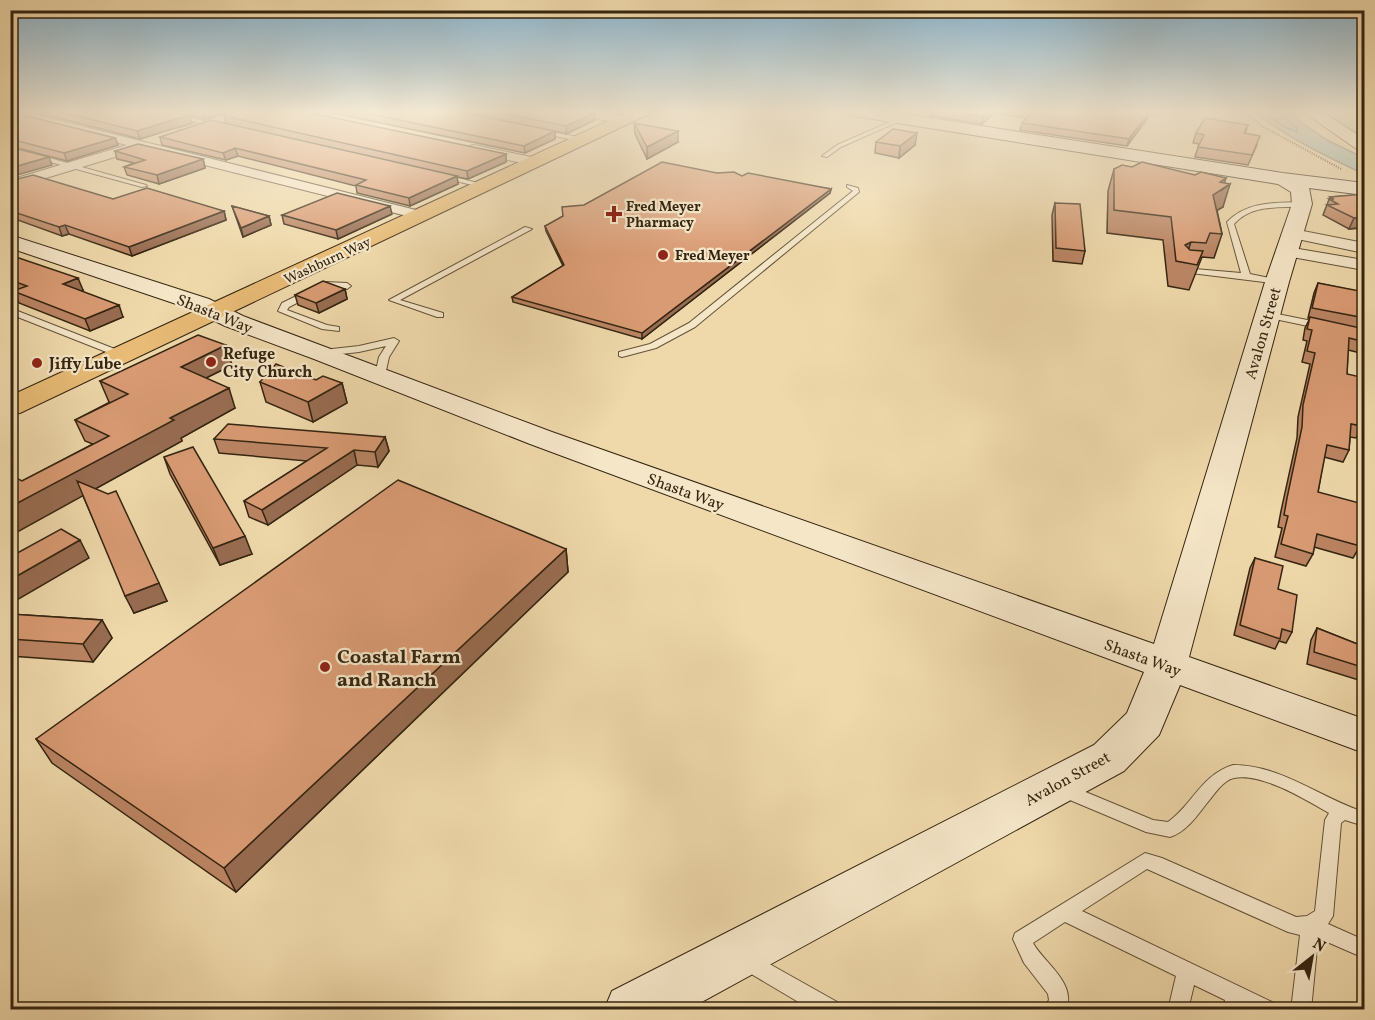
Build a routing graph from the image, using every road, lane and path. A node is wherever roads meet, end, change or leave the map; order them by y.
1 (44, 159) edge
2 (95, 159) edge
3 (194, 159) edge
4 (520, 159) edge
5 (543, 159) edge
6 (1027, 159) edge
7 (1322, 159) edge
8 (536, 162) junction
9 (71, 166) junction
10 (1345, 171) dead end
11 (435, 175) edge
12 (10, 185) edge
13 (144, 186) edge
14 (484, 186) junction
15 (849, 186) dead end
16 (1365, 190) edge
17 (423, 216) junction
18 (528, 228) dead end
19 (10, 241) edge
20 (1365, 248) edge
21 (1279, 249) junction
22 (1365, 265) edge
23 (1183, 270) edge
24 (347, 285) dead end
25 (10, 311) edge
26 (215, 312) junction
27 (440, 315) dead end
28 (1332, 328) edge
29 (336, 329) dead end
30 (323, 353) junction
31 (622, 354) dead end
32 (122, 355) junction
33 (380, 375) junction
34 (10, 406) edge
35 (1167, 666) junction
36 (1365, 736) edge
37 (1054, 786) junction
38 (1342, 812) junction
39 (1365, 819) edge
40 (1064, 912) junction
41 (1311, 925) junction
42 (1365, 949) edge
43 (736, 954) junction
44 (1187, 971) junction
45 (1234, 1002) edge
46 (631, 1010) edge
47 (832, 1010) edge
48 (1053, 1010) edge
49 (1178, 1010) edge
50 (1267, 1010) edge
51 (1301, 1010) edge

1 - 9 lane
2 - 9 street
3 - 17 street
4 - 8 street
5 - 8 main road, Washburn Way
6 - 21 street
7 - 10 path
8 - 14 main road, Washburn Way
9 - 12 street
9 - 13 lane
11 - 14 lane
14 - 17 main road, Washburn Way
15 - 31 lane
16 - 21 street
16 - 21 street
17 - 26 main road, Washburn Way
18 - 27 lane
19 - 26 street, Shasta Way
20 - 21 street
21 - 21 lane
21 - 22 street
21 - 23 lane
21 - 28 lane
21 - 35 street, Avalon Street
24 - 29 lane
25 - 32 lane
26 - 30 street, Shasta Way
26 - 32 main road, Washburn Way
30 - 33 street, Shasta Way
30 - 33 lane
32 - 34 main road, Washburn Way
33 - 35 street, Shasta Way
35 - 36 street, Shasta Way
35 - 37 street, Avalon Street
37 - 38 lane
37 - 43 street, Avalon Street
38 - 39 lane
38 - 41 lane
40 - 41 lane
40 - 44 lane
40 - 48 lane
41 - 42 lane
41 - 51 lane
43 - 46 street, Avalon Street
43 - 47 lane
44 - 45 lane
44 - 49 lane
45 - 50 lane

